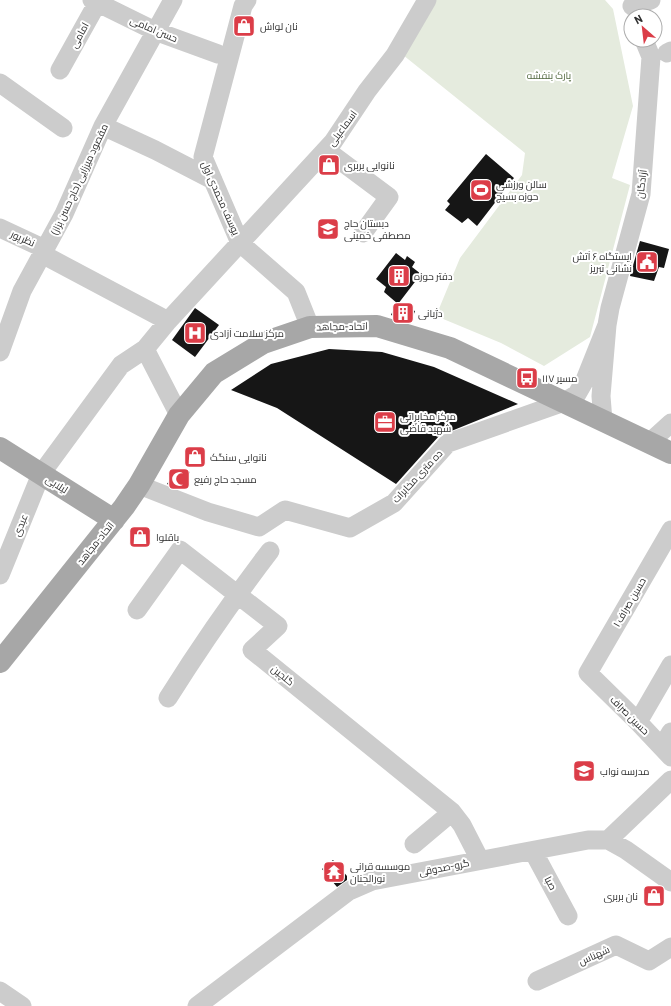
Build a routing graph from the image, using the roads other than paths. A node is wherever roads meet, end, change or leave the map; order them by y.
1 (173, 0) edge
2 (247, 0) edge
3 (427, 0) edge
4 (651, 0) edge
5 (96, 1) edge
6 (631, 7) edge
7 (155, 31) junction
8 (647, 48) edge
9 (218, 54) dead end
10 (60, 70) dead end
11 (0, 84) edge
12 (102, 126) junction
13 (62, 128) dead end
14 (326, 150) junction
15 (213, 180) junction
16 (0, 228) edge
17 (363, 233) dead end
18 (240, 243) junction
19 (44, 251) junction
20 (168, 321) junction
21 (607, 325) junction
22 (310, 327) junction
23 (145, 349) junction
24 (0, 352) edge
25 (564, 402) junction
26 (179, 415) junction
27 (603, 421) junction
28 (671, 423) edge
29 (649, 443) junction
30 (0, 448) edge
31 (671, 453) edge
32 (41, 474) junction
33 (138, 486) junction
34 (114, 520) junction
35 (671, 530) edge
36 (270, 551) dead end
37 (0, 575) edge
38 (237, 594) junction
39 (137, 610) dead end
40 (0, 662) edge
41 (671, 665) edge
42 (588, 674) joint
43 (168, 698) dead end
44 (638, 722) junction
45 (668, 745) edge
46 (671, 780) edge
47 (452, 812) junction
48 (608, 840) junction
49 (414, 844) dead end
50 (533, 851) junction
51 (480, 860) junction
52 (671, 882) edge
53 (568, 916) dead end
54 (671, 946) edge
55 (537, 981) dead end
56 (0, 991) edge
57 (22, 1006) edge
58 (197, 1006) edge

1 - 7 street, مقصود میرزایی (حاج حسن بزاز)
2 - 15 street, یوسف محمدی اول
3 - 14 street, اسماعیلی
4 - 6 street
5 - 7 street, حسن امامی
5 - 10 street, امامی
7 - 9 street, حسن امامی
7 - 12 street, مقصود میرزایی (حاج حسن بزاز)
8 - 21 street, آزادگان
11 - 13 street
12 - 15 street
12 - 19 street, مقصود میرزایی (حاج حسن بزاز)
14 - 17 street
14 - 18 street, اسماعیلی
15 - 18 street, یوسف محمدی اول
16 - 19 street, نظرپور
18 - 20 street, اسماعیلی
18 - 22 street, یوسف محمدی اول
19 - 20 street, نظرپور
19 - 24 street, مقصود میرزایی (حاج حسن بزاز)
20 - 23 street, اسماعیلی
21 - 25 street
21 - 27 street
22 - 25 main road, اتحاد-مجاهد
22 - 26 main road, اتحاد-مجاهد
23 - 26 street
23 - 32 street, عبدی
25 - 27 main road, اتحاد-مجاهد
25 - 33 street, ده متری مخابرات
26 - 33 main road, اتحاد-مجاهد
27 - 29 main road, اتحاد-مجاهد
28 - 29 street
29 - 31 main road, اتحاد-مجاهد
30 - 32 main road, لیلابی
32 - 34 main road, لیلابی
32 - 37 street, عبدی
33 - 34 main road, اتحاد-مجاهد
34 - 40 main road, اتحاد-مجاهد
35 - 42 street, حسین صراف ۱
36 - 38 street
38 - 39 street, گلچین
38 - 43 street
38 - 47 street, گلچین
41 - 44 street
42 - 44 street, حسین صراف
44 - 45 street, حسین صراف
46 - 48 street
47 - 49 street
47 - 51 street, گلچین
48 - 50 street, گرو-صدوقی
48 - 52 street, گرو-صدوقی
50 - 51 street, گرو-صدوقی
50 - 53 street, صبا
51 - 58 street, گرو-صدوقی
54 - 55 street, شهناس
56 - 57 street

